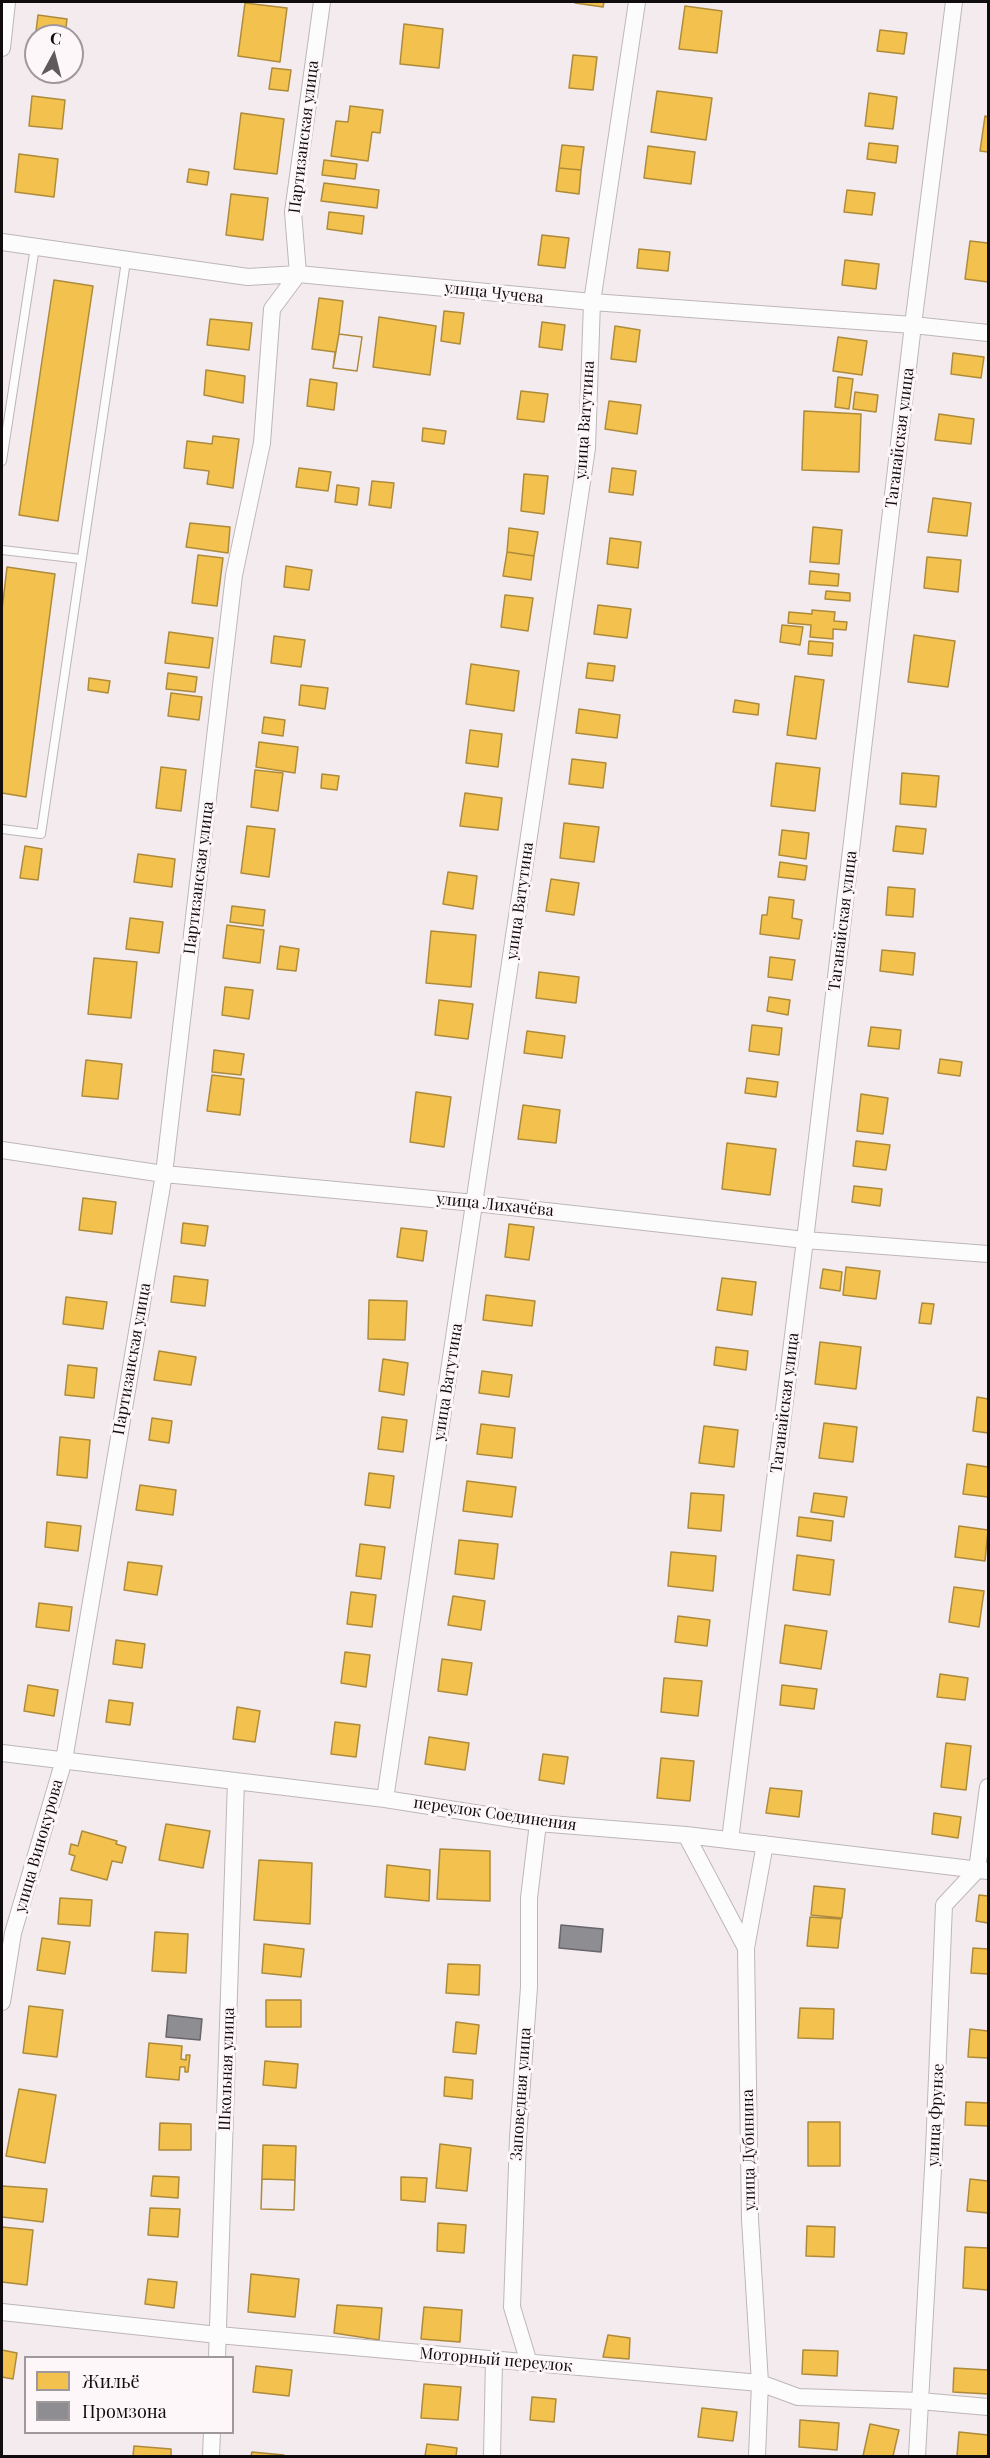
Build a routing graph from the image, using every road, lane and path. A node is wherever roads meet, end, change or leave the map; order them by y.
1 (7, 2) edge
2 (322, 2) edge
3 (637, 2) edge
4 (954, 2) edge
5 (2, 48) edge
6 (2, 242) edge
7 (35, 248) junction
8 (126, 261) junction
9 (298, 274) junction
10 (592, 302) junction
11 (913, 325) junction
12 (988, 333) edge
13 (2, 461) edge
14 (2, 550) edge
15 (81, 560) junction
16 (2, 829) edge
17 (2, 1150) edge
18 (164, 1174) junction
19 (475, 1203) junction
20 (805, 1240) junction
21 (988, 1254) edge
22 (2, 1753) edge
23 (64, 1760) junction
24 (236, 1781) junction
25 (988, 1786) edge
26 (384, 1799) junction
27 (538, 1823) junction
28 (686, 1835) junction
29 (730, 1840) junction
30 (765, 1844) junction
31 (983, 1870) edge
32 (746, 1948) junction
33 (2, 2002) edge
34 (2, 2312) edge
35 (218, 2336) junction
36 (216, 2356) edge
37 (494, 2360) junction
38 (530, 2363) junction
39 (760, 2383) junction
40 (920, 2402) junction
41 (988, 2407) edge
42 (213, 2434) edge
43 (211, 2457) edge
44 (492, 2457) edge
45 (757, 2457) edge
46 (917, 2457) edge

1 - 5 street
2 - 9 street, Партизанская улица
3 - 10 street, улица Ватутина
4 - 11 street, Таганайская улица
6 - 7 street, улица Чучева
7 - 8 street, улица Чучева
7 - 13 lane
8 - 9 street, улица Чучева
8 - 15 lane
9 - 10 street, улица Чучева
9 - 18 street, Партизанская улица
10 - 11 street, улица Чучева
10 - 19 street, улица Ватутина
11 - 12 street, улица Чучева
11 - 20 street, Таганайская улица
14 - 15 lane
15 - 16 lane
17 - 18 street, улица Лихачёва
18 - 19 street, улица Лихачёва
18 - 23 street, Партизанская улица
19 - 20 street, улица Лихачёва
19 - 26 street, улица Ватутина
20 - 21 street, улица Лихачёва
20 - 29 street, Таганайская улица
22 - 23 street, переулок Соединения
23 - 24 street, переулок Соединения
23 - 33 street, улица Винокурова
24 - 26 street, переулок Соединения
24 - 35 street, Школьная улица
25 - 31 street
26 - 27 street, переулок Соединения
27 - 28 street, переулок Соединения
27 - 38 street, Заповедная улица
28 - 29 street, переулок Соединения
28 - 32 street
29 - 30 street, переулок Соединения
30 - 31 street, переулок Соединения
30 - 32 street, улица Дубинина
31 - 40 street, улица Фрунзе
32 - 39 street, улица Дубинина
34 - 35 street, Моторный переулок
35 - 36 street, Школьная улица
35 - 37 street, Моторный переулок
37 - 38 street, Моторный переулок
37 - 44 street
38 - 39 street, Моторный переулок
39 - 40 street, Моторный переулок
39 - 45 street, улица Дубинина
40 - 41 street, Моторный переулок
40 - 46 street, улица Фрунзе
42 - 43 street

